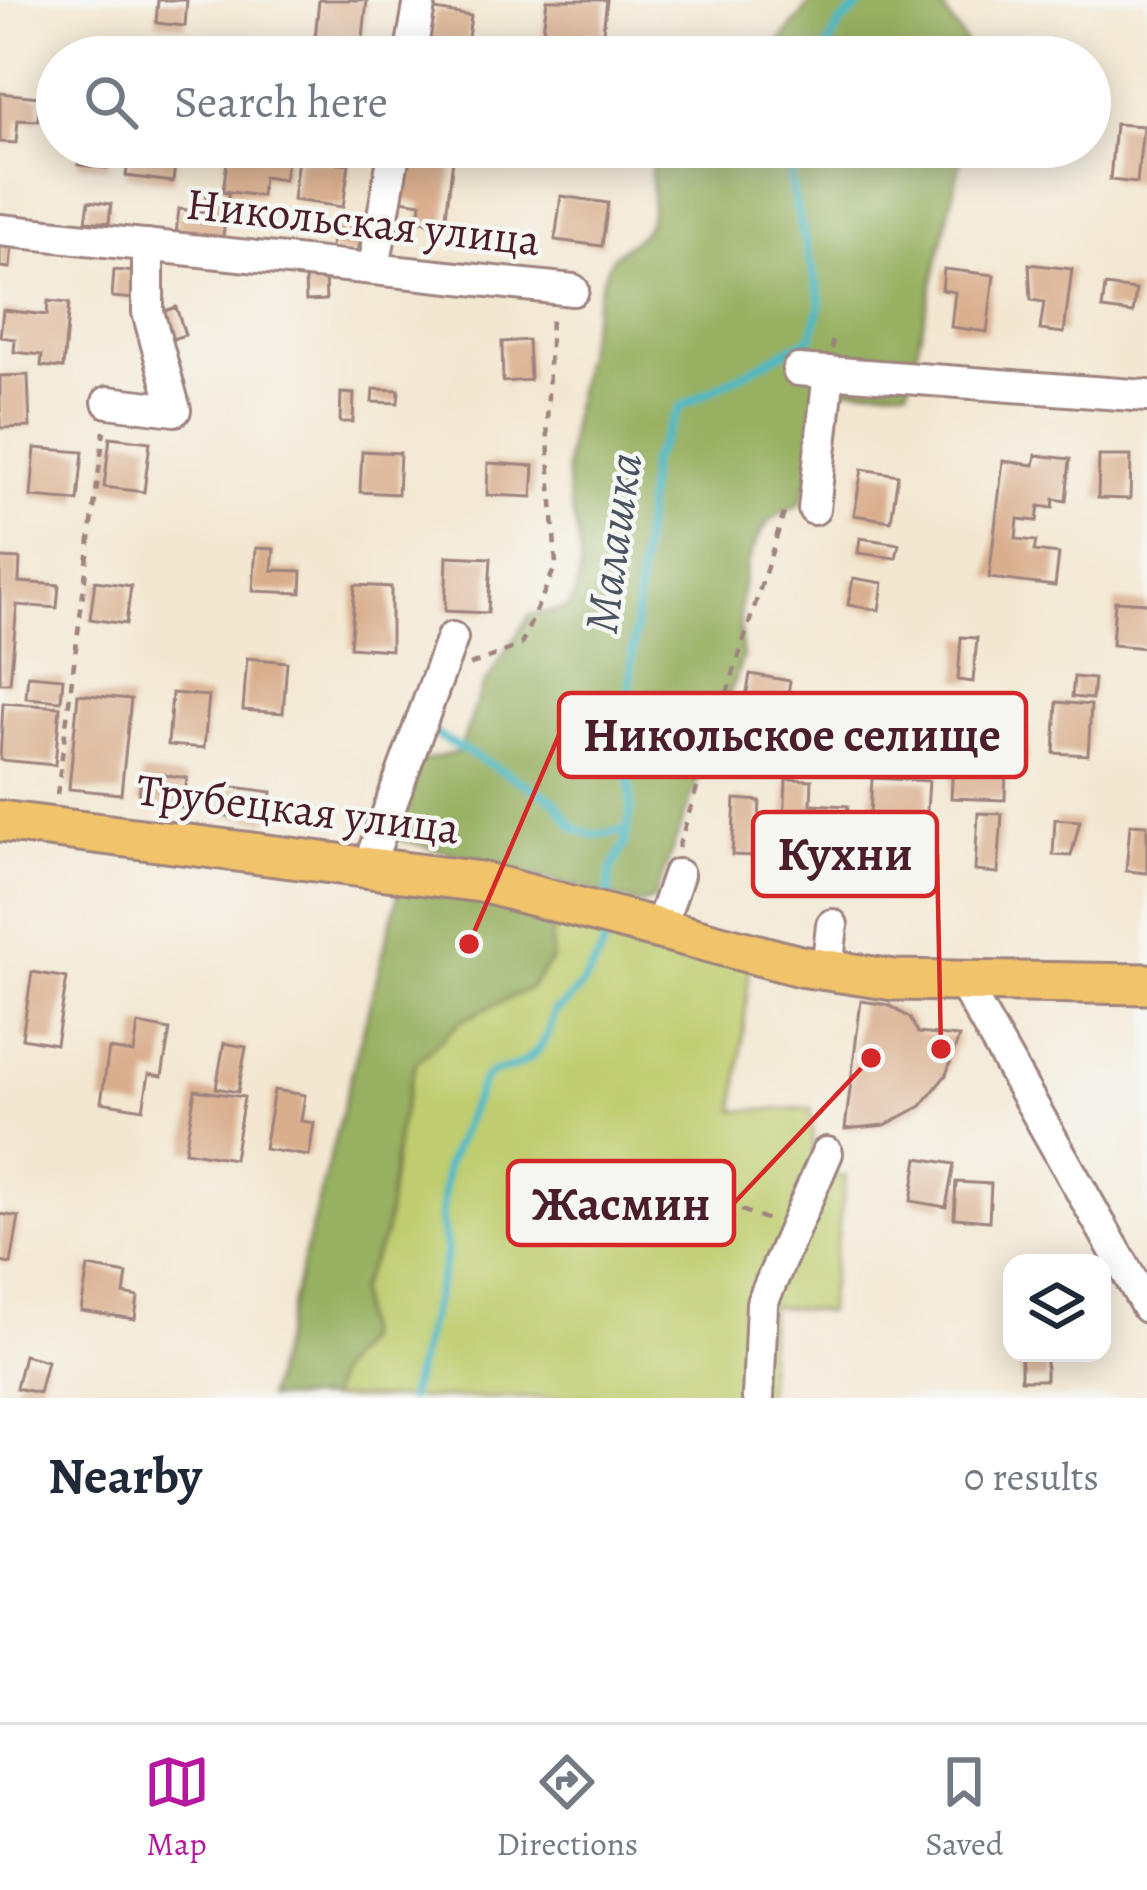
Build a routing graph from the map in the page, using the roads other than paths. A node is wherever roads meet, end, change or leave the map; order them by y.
1 (420, 0) edge
2 (414, 36) edge
3 (391, 168) edge
4 (0, 230) edge
5 (148, 245) junction
6 (374, 268) junction
7 (562, 289) road end
8 (1147, 396) edge
9 (108, 402) road end
10 (814, 504) road end
11 (452, 638) dead end
12 (0, 821) edge
13 (368, 867) junction
14 (675, 872) road end
15 (832, 925) dead end
16 (656, 930) junction
17 (827, 970) junction
18 (964, 984) junction
19 (1147, 984) edge
20 (827, 1153) dead end
21 (1147, 1307) edge
22 (758, 1398) edge

1 - 2 street
3 - 6 street
4 - 5 street, Никольская улица
5 - 6 street, Никольская улица
5 - 9 street
6 - 7 street, Никольская улица
8 - 10 street
11 - 13 street
12 - 13 main road, Трубецкая улица
13 - 16 main road, Трубецкая улица
14 - 16 street
15 - 17 street
16 - 17 main road, Трубецкая улица
17 - 18 main road, Трубецкая улица
18 - 19 main road, Трубецкая улица
18 - 21 street
20 - 22 street

